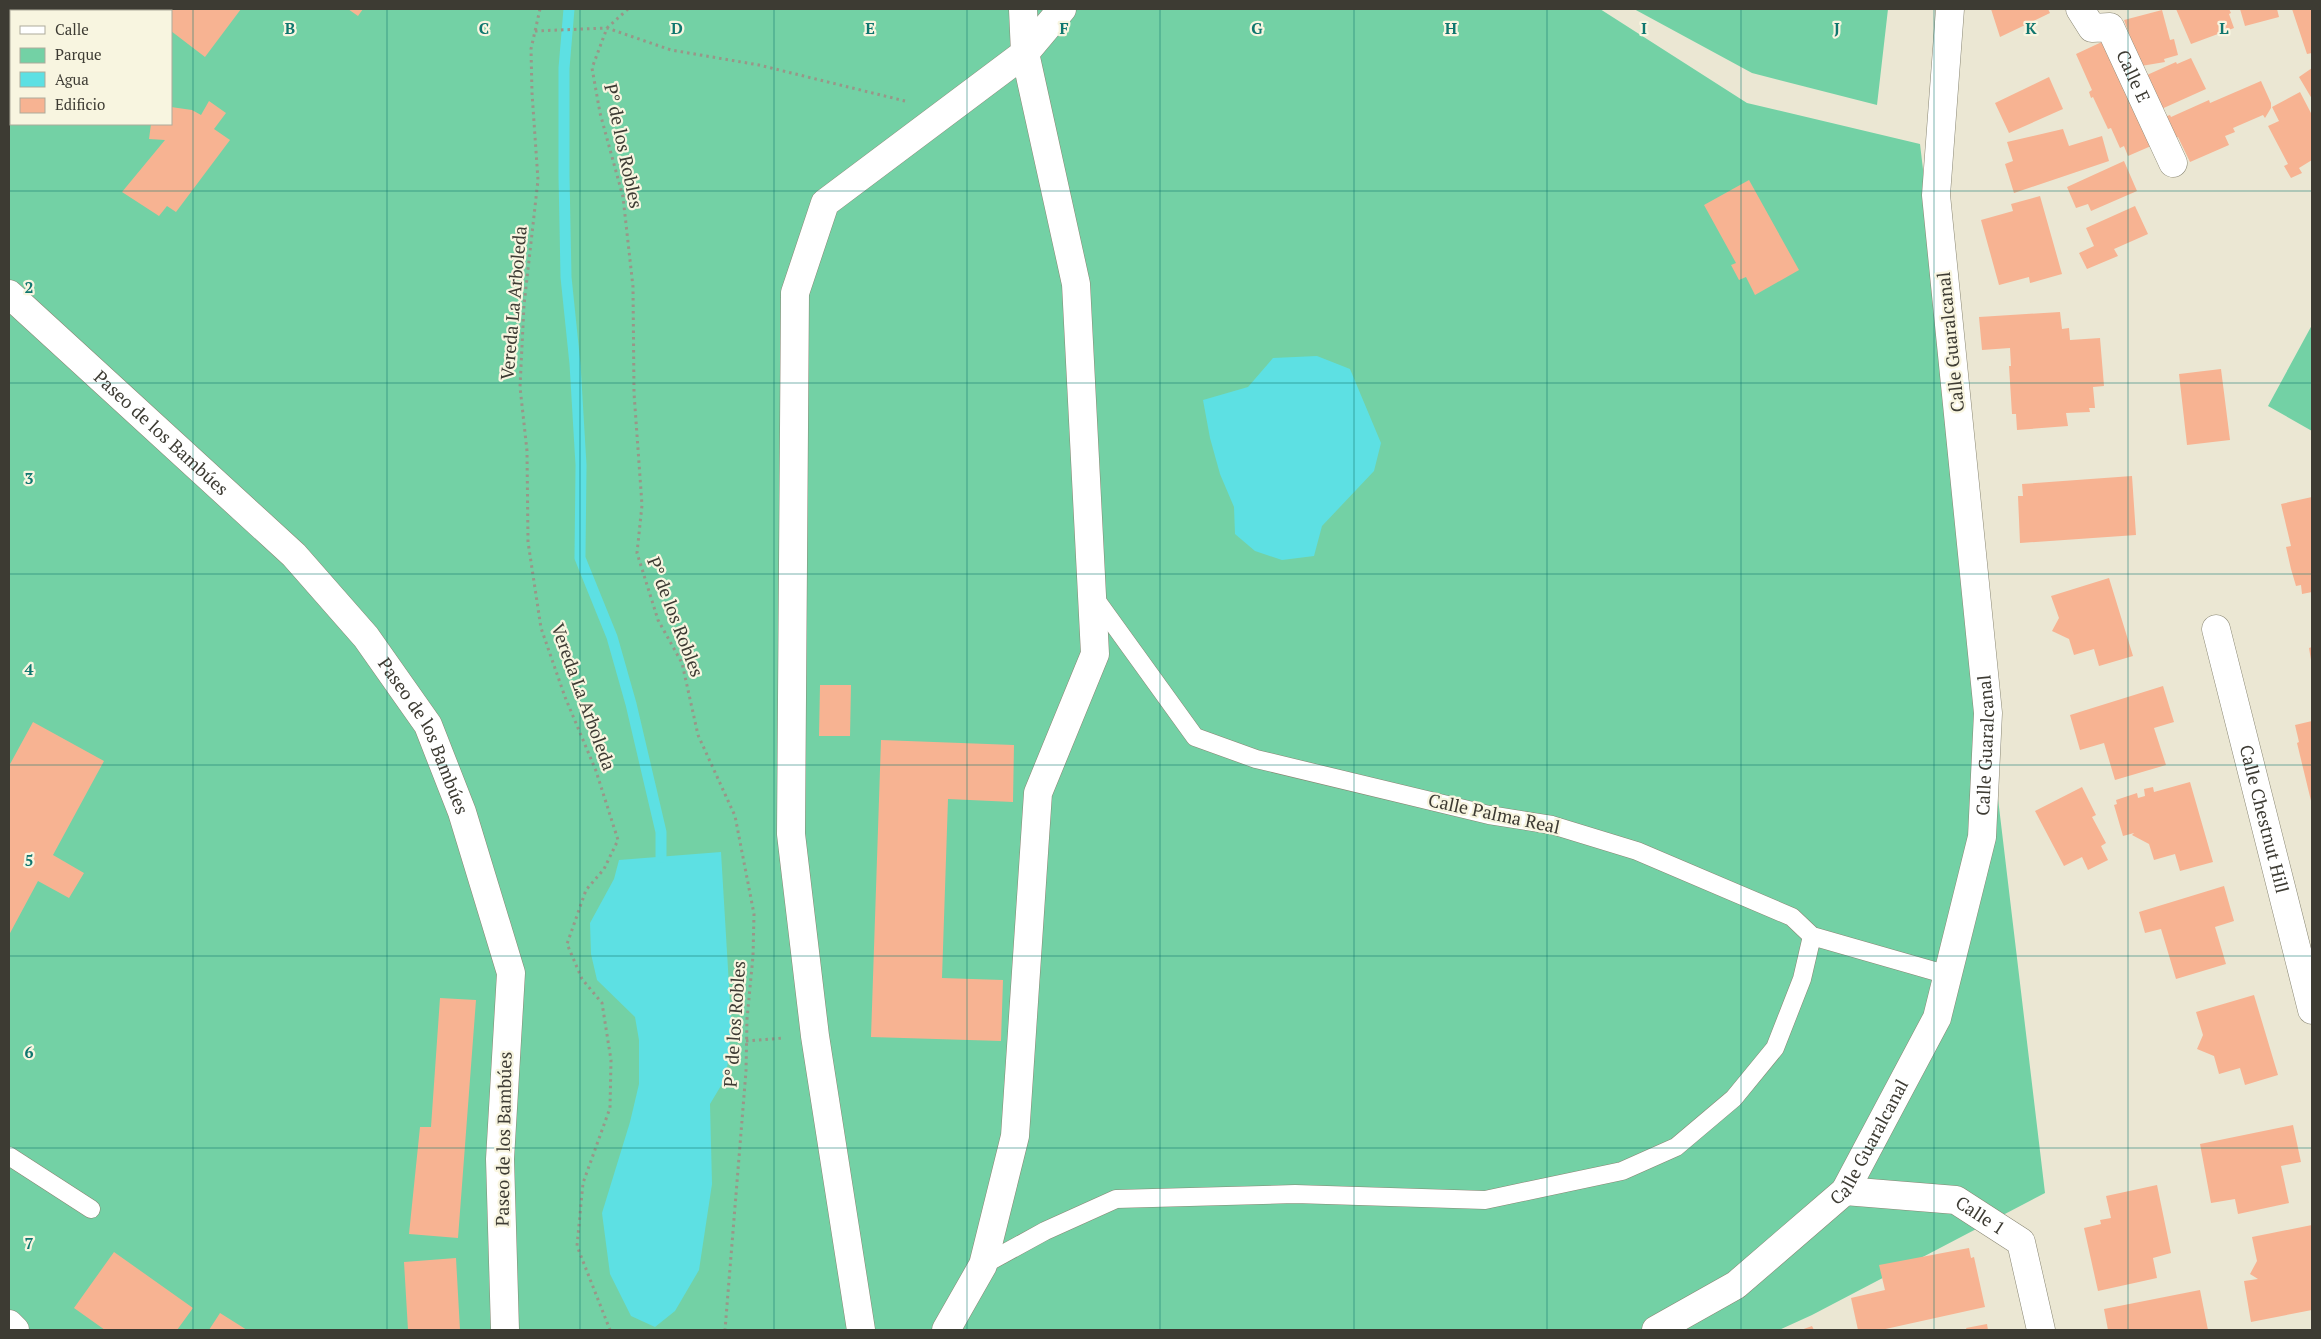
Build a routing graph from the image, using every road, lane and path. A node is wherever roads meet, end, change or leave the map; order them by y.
1 (540, 9) edge
2 (628, 9) edge
3 (1023, 9) edge
4 (1062, 9) edge
5 (1950, 9) edge
6 (2080, 9) edge
7 (607, 28) junction
8 (535, 31) junction
9 (1025, 53) junction
10 (939, 117) junction
11 (2173, 163) dead end
12 (9, 294) edge
13 (1092, 594) junction
14 (2216, 629) dead end
15 (1812, 936) junction
16 (2308, 971) edge
17 (1948, 975) junction
18 (2312, 1010) edge
19 (9, 1156) edge
20 (1845, 1191) junction
21 (90, 1208) dead end
22 (983, 1265) junction
23 (9, 1324) edge
24 (15, 1330) edge
25 (505, 1330) edge
26 (610, 1330) edge
27 (725, 1330) edge
28 (861, 1330) edge
29 (946, 1330) edge
30 (1656, 1330) edge
31 (2041, 1330) edge

1 - 8 path, Vereda La Arboleda
2 - 7 path
3 - 9 street
4 - 9 street
5 - 17 street, Calle Guaralcanal
6 - 11 street, Calle E
7 - 8 path
7 - 10 path
7 - 27 path, P° de los Robles
8 - 26 path, Vereda La Arboleda
9 - 10 street
9 - 13 street
10 - 28 street
12 - 25 street, Paseo de los Bambúes
13 - 15 lane, Calle Palma Real
13 - 22 street
14 - 16 street, Calle Chestnut Hill
15 - 17 lane, Calle Palma Real
15 - 22 lane
16 - 18 street, Calle Chestnut Hill
17 - 20 street, Calle Guaralcanal
19 - 21 lane
20 - 30 street, Calle Guaralcanal
20 - 31 street, Calle 1
22 - 29 street
23 - 24 street

